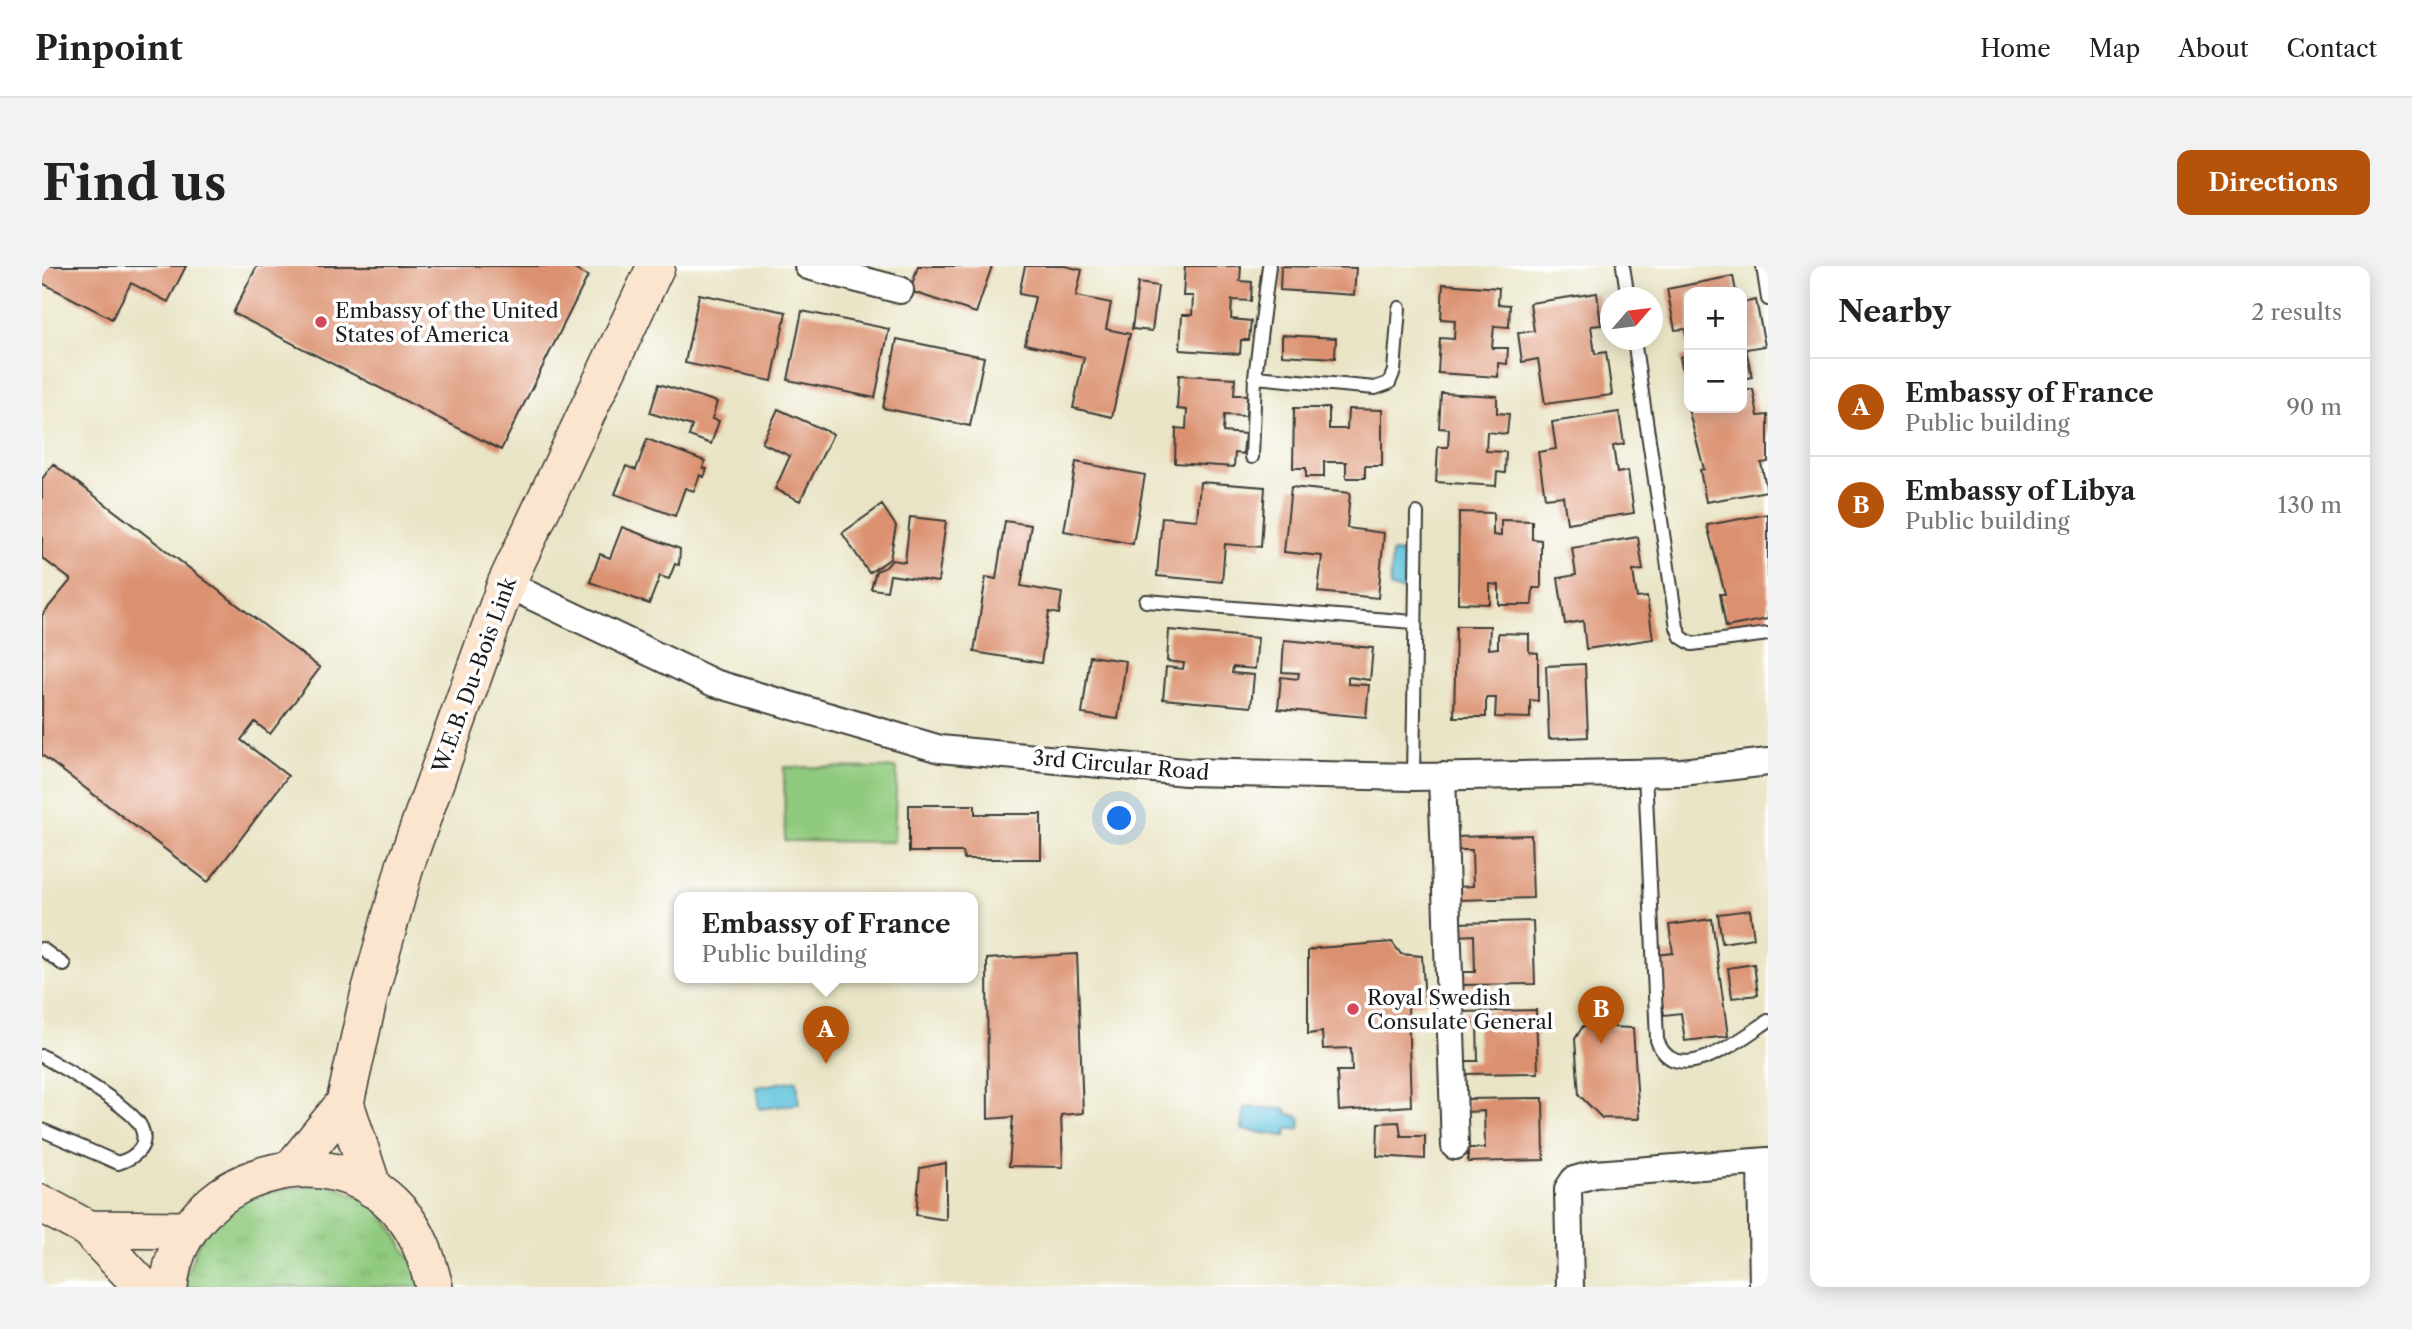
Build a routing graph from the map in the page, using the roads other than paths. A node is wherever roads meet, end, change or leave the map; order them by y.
1 (656, 266) edge
2 (808, 266) edge
3 (1269, 266) edge
4 (1623, 266) edge
5 (1763, 266) edge
6 (1626, 287) edge
7 (900, 290) dead end
8 (1768, 299) edge
9 (1399, 308) dead end
10 (1635, 350) edge
11 (1255, 377) junction
12 (1252, 457) dead end
13 (1416, 513) dead end
14 (506, 584) junction
15 (1146, 601) dead end
16 (1415, 622) junction
17 (1768, 634) edge
18 (1768, 762) edge
19 (1645, 773) junction
20 (1442, 776) junction
21 (1413, 777) junction
22 (42, 949) edge
23 (64, 965) dead end
24 (1768, 1021) edge
25 (42, 1056) edge
26 (345, 1103) junction
27 (42, 1130) edge
28 (1455, 1146) dead end
29 (1765, 1162) edge
30 (292, 1168) junction
31 (373, 1189) junction
32 (42, 1205) edge
33 (88, 1229) junction
34 (187, 1230) junction
35 (143, 1287) edge
36 (169, 1287) edge
37 (434, 1287) edge
38 (1570, 1287) edge
39 (1763, 1287) edge

1 - 14 street, W.E.B. Du-Bois Link
2 - 7 street
3 - 11 lane
4 - 6 lane
5 - 8 lane
9 - 11 lane
10 - 17 lane
11 - 12 lane
13 - 16 lane
14 - 21 street, 3rd Circular Road
14 - 26 street, W.E.B. Du-Bois Link
15 - 16 lane
16 - 21 lane
18 - 19 street, 3rd Circular Road
19 - 20 street, 3rd Circular Road
19 - 24 lane
20 - 21 street, 3rd Circular Road
20 - 28 street
22 - 23 lane
25 - 27 lane
26 - 30 street, W.E.B. Du-Bois Link
26 - 31 street
29 - 38 street
29 - 39 street
30 - 31 street
30 - 34 street
31 - 37 street
32 - 33 street
33 - 34 street
33 - 35 street
34 - 36 street

